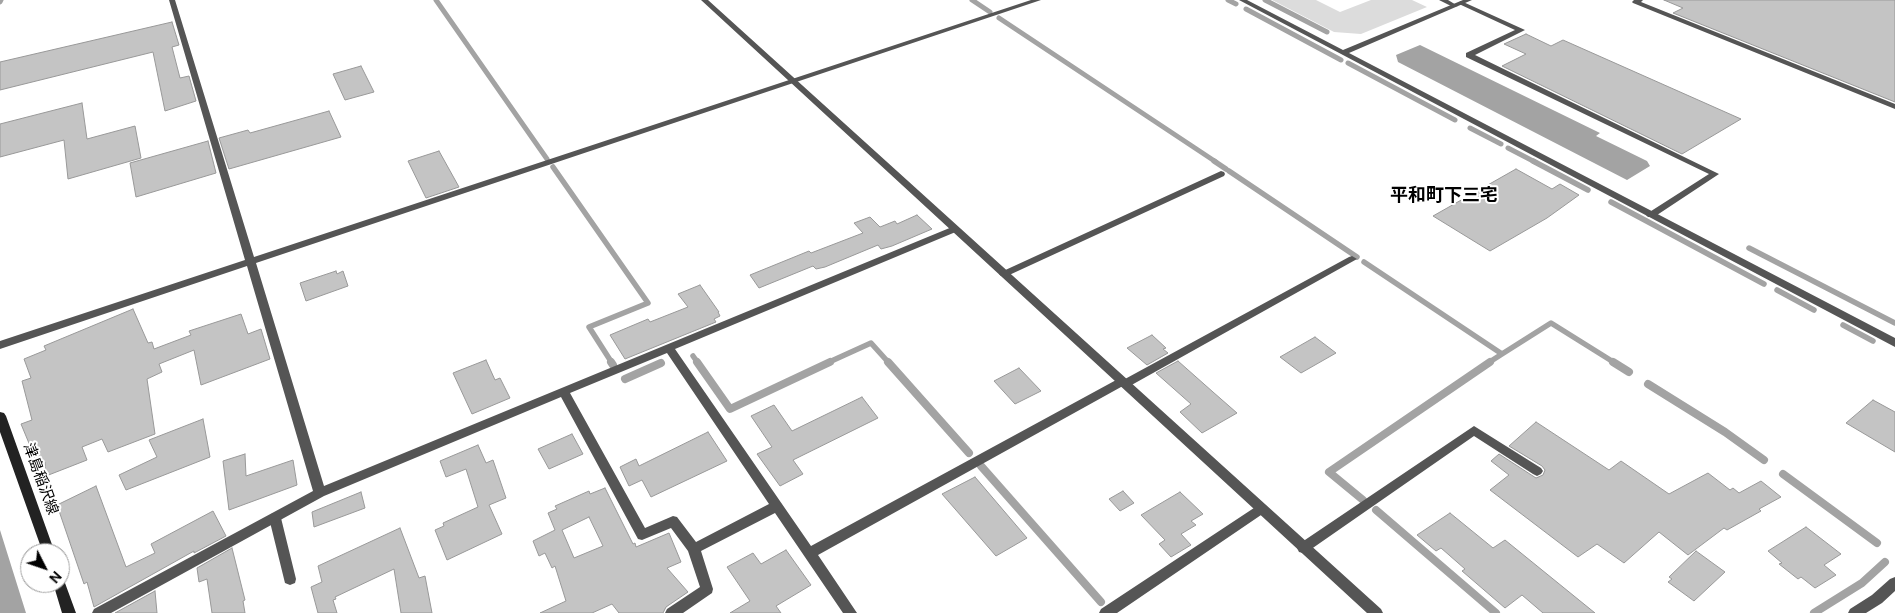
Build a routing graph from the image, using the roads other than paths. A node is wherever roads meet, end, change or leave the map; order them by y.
1 (172, 0) edge
2 (704, 0) edge
3 (1038, 0) edge
4 (1242, 0) edge
5 (1442, 0) edge
6 (1640, 0) edge
7 (1462, 3) edge
8 (1343, 53) junction
9 (793, 81) junction
10 (1895, 107) edge
11 (1221, 174) dead end
12 (1651, 215) junction
13 (955, 229) junction
14 (1352, 259) dead end
15 (251, 261) junction
16 (1004, 274) junction
17 (1895, 343) edge
18 (0, 345) edge
19 (669, 348) junction
20 (1123, 383) junction
21 (564, 392) junction
22 (0, 416) edge
23 (1537, 471) dead end
24 (320, 493) junction
25 (778, 506) junction
26 (1260, 508) junction
27 (275, 518) junction
28 (45, 543) edge
29 (694, 548) junction
30 (1303, 548) junction
31 (810, 553) junction
32 (290, 579) dead end
33 (1895, 583) edge
34 (63, 593) edge
35 (70, 613) edge
36 (99, 613) edge
37 (672, 613) edge
38 (850, 613) edge
39 (1106, 613) edge
40 (1376, 613) edge
41 (1855, 613) edge

1 - 15 street
2 - 9 street
3 - 9 street
4 - 8 street
5 - 7 street
6 - 10 street
7 - 8 street
7 - 12 street
8 - 12 street
9 - 13 street
9 - 15 street
11 - 16 street
12 - 17 street
13 - 16 street
13 - 19 street
14 - 20 street
15 - 18 street
15 - 24 street
16 - 20 street
19 - 21 street
19 - 25 street
20 - 26 street
20 - 31 street
21 - 24 street
21 - 29 street
22 - 28 main road, 津島稲沢線
23 - 30 street
24 - 27 street
25 - 29 street
25 - 31 street
26 - 30 street
26 - 39 street
27 - 32 street
27 - 36 street
29 - 37 street
30 - 40 street
31 - 38 street
33 - 41 street
34 - 35 main road

